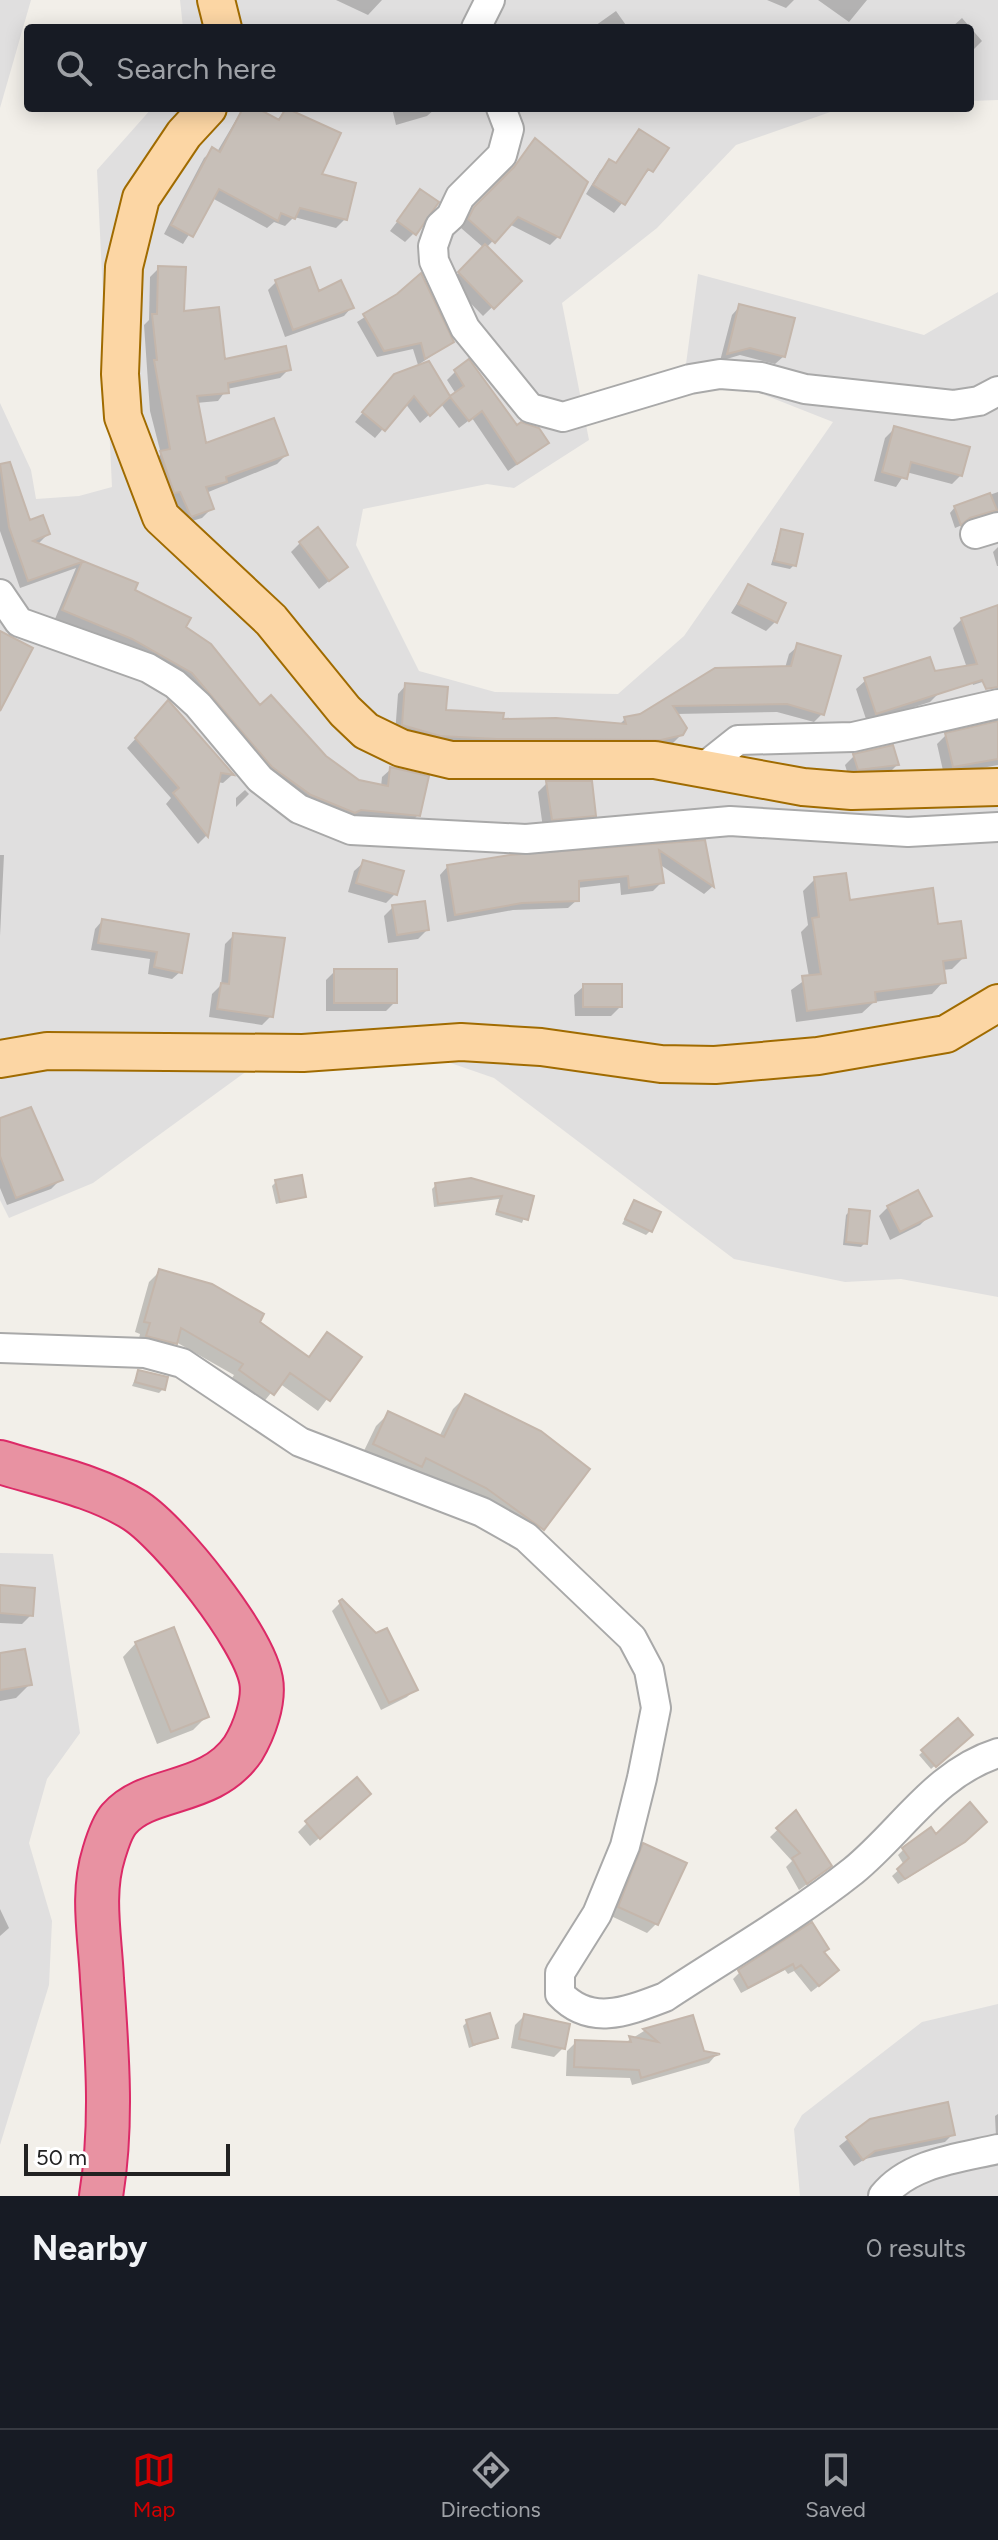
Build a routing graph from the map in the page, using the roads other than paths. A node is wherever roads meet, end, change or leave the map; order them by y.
1 (216, 0) edge
2 (490, 0) edge
3 (222, 24) edge
4 (478, 24) edge
5 (204, 112) edge
6 (503, 112) edge
7 (998, 391) edge
8 (0, 594) edge
9 (998, 704) edge
10 (704, 767) junction
11 (998, 787) edge
12 (998, 827) edge
13 (998, 1003) edge
14 (0, 1059) edge
15 (0, 1348) edge
16 (0, 1462) edge
17 (998, 1753) edge
18 (998, 2149) edge
19 (101, 2196) edge
20 (883, 2196) edge

1 - 3 main road
2 - 4 street
5 - 10 main road
6 - 7 street
8 - 12 street
9 - 10 street
10 - 11 main road
13 - 14 main road
15 - 17 street
16 - 19 highway
18 - 20 street

